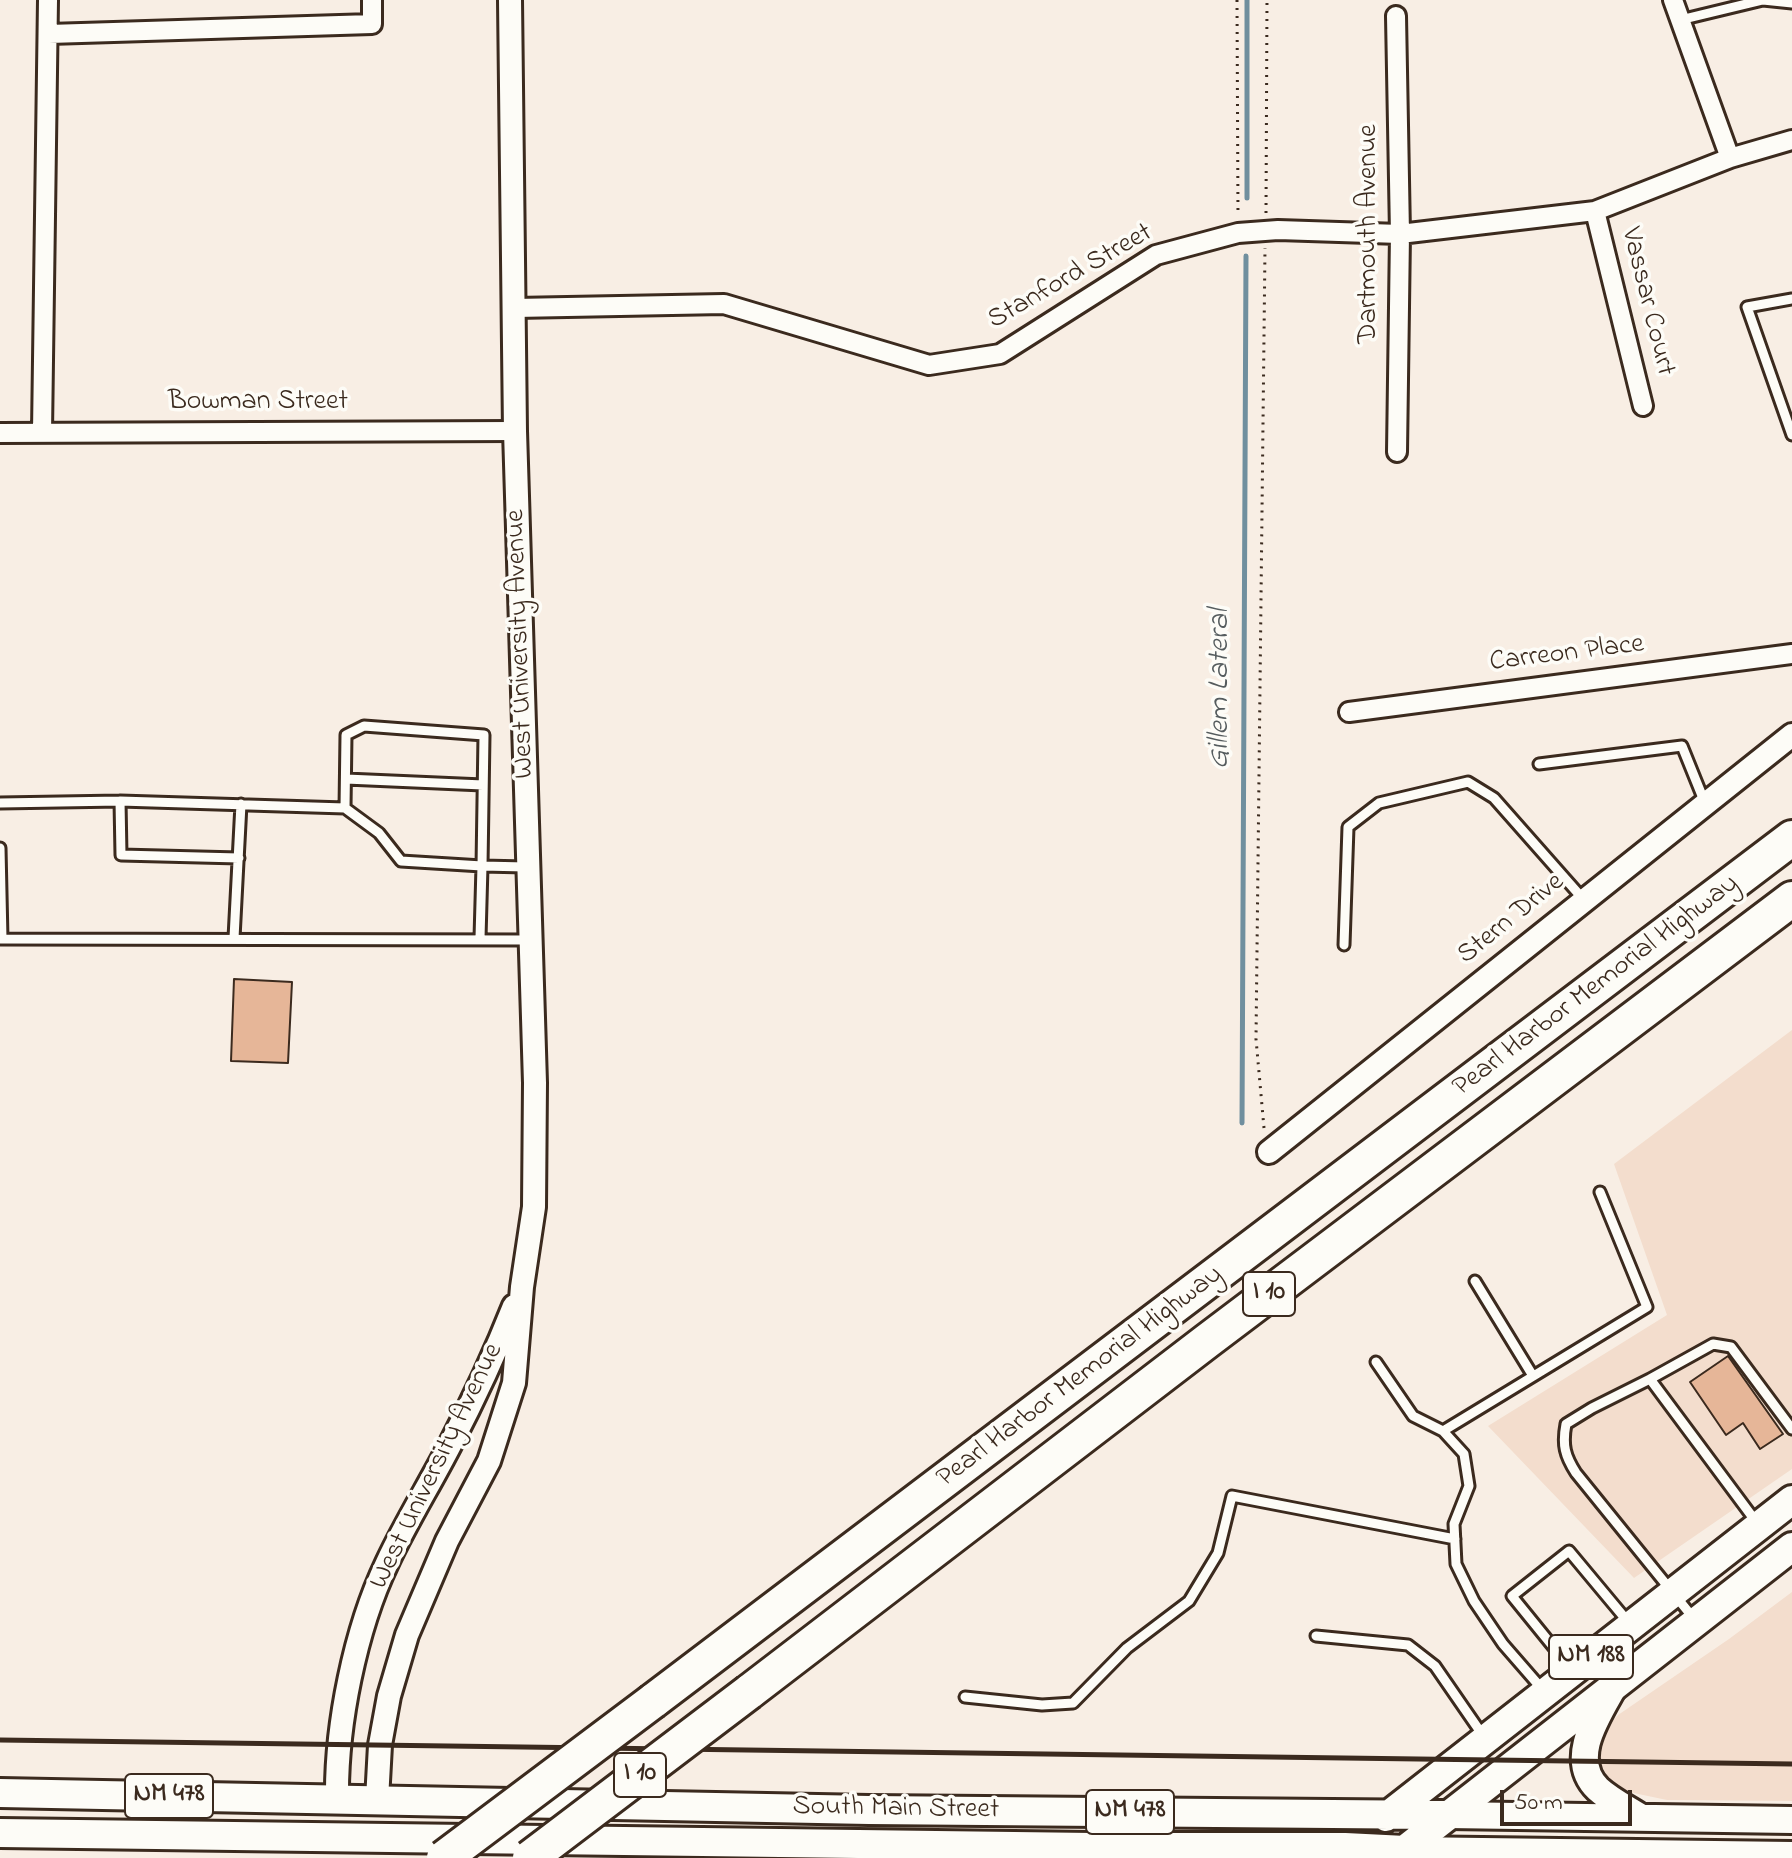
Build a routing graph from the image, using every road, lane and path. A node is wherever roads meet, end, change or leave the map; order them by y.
1 (48, 0) edge
2 (372, 0) edge
3 (510, 0) edge
4 (1237, 0) edge
5 (1267, 0) edge
6 (1673, 0) edge
7 (1792, 3) edge
8 (1396, 16) dead end
9 (1680, 20) junction
10 (49, 34) junction
11 (1792, 140) edge
12 (1730, 158) junction
13 (1595, 211) junction
14 (1265, 230) junction
15 (1238, 233) junction
16 (1400, 234) junction
17 (1792, 299) edge
18 (515, 308) junction
19 (1643, 406) dead end
20 (515, 431) junction
21 (42, 432) junction
22 (0, 433) edge
23 (1792, 435) edge
24 (1397, 452) dead end
25 (1792, 654) edge
26 (1349, 712) dead end
27 (1792, 735) edge
28 (1539, 764) dead end
29 (346, 779) junction
30 (483, 785) junction
31 (120, 801) junction
32 (0, 803) edge
33 (1705, 803) junction
34 (241, 804) junction
35 (345, 808) junction
36 (1792, 838) edge
37 (0, 848) edge
38 (239, 858) junction
39 (482, 866) junction
40 (529, 867) junction
41 (1792, 899) edge
42 (1584, 900) junction
43 (234, 938) junction
44 (480, 938) junction
45 (1, 939) edge
46 (530, 940) junction
47 (1344, 945) dead end
48 (1269, 1152) joint
49 (1600, 1192) dead end
50 (1475, 1281) dead end
51 (522, 1287) junction
52 (1376, 1362) dead end
53 (1533, 1376) junction
54 (1650, 1379) junction
55 (1792, 1429) edge
56 (1443, 1431) junction
57 (1792, 1500) edge
58 (1759, 1526) junction
59 (1455, 1539) junction
60 (1792, 1547) edge
61 (1674, 1593) junction
62 (1696, 1622) junction
63 (1631, 1626) junction
64 (1316, 1636) dead end
65 (1573, 1671) junction
66 (1614, 1686) junction
67 (1545, 1693) junction
68 (965, 1697) dead end
69 (1486, 1739) junction
70 (0, 1793) edge
71 (337, 1799) junction
72 (377, 1800) junction
73 (1390, 1814) junction
74 (1448, 1815) junction
75 (1640, 1817) junction
76 (1792, 1820) edge
77 (0, 1833) edge
78 (1748, 1841) edge
79 (1092, 1847) junction
80 (336, 1848) edge
81 (380, 1848) edge
82 (1337, 1852) edge
83 (1400, 1854) edge
84 (1516, 1855) edge
85 (1566, 1855) edge
86 (1792, 1855) edge
87 (444, 1858) edge
88 (530, 1858) edge
89 (1119, 1858) edge

1 - 10 street
2 - 10 street
3 - 18 street, West University Avenue
4 - 15 path
5 - 14 path
6 - 9 street
7 - 9 lane
8 - 16 street, Dartmouth Avenue
9 - 12 street
10 - 21 street
11 - 12 street, Stanford Street
12 - 13 street, Stanford Street
13 - 16 street, Stanford Street
13 - 19 street, Vassar Court
14 - 15 street, Stanford Street
14 - 16 street, Stanford Street
14 - 48 path
15 - 18 street, Stanford Street
16 - 24 street, Dartmouth Avenue
17 - 23 lane
18 - 20 street, West University Avenue
20 - 21 street, Bowman Street
20 - 40 street, West University Avenue
21 - 22 street, Bowman Street
25 - 26 street, Carreon Place
27 - 33 street, Stern Drive
28 - 33 lane
29 - 30 lane
29 - 30 lane
29 - 35 lane
30 - 39 lane
31 - 32 lane
31 - 34 lane
31 - 38 lane
33 - 42 street, Stern Drive
34 - 35 lane
34 - 38 lane
35 - 39 lane
36 - 87 highway, Pearl Harbor Memorial Highway / I 10, bridge
37 - 45 lane
38 - 43 lane
39 - 40 lane
39 - 44 lane
40 - 46 street, West University Avenue
41 - 88 highway, Pearl Harbor Memorial Highway / I 10, bridge
42 - 47 lane
42 - 48 street, Stern Drive
43 - 44 lane
43 - 45 lane
44 - 46 lane
46 - 51 street, West University Avenue
49 - 53 lane
50 - 53 lane
51 - 71 street, West University Avenue
51 - 72 street, West University Avenue
52 - 56 lane
53 - 56 lane
54 - 55 lane
54 - 58 lane
54 - 61 lane
56 - 59 lane
57 - 58 main road, NM 188
58 - 61 main road, NM 188
59 - 67 lane
59 - 68 lane
60 - 62 main road, NM 188
61 - 62 lane
61 - 63 main road, NM 188
62 - 66 main road, NM 188
63 - 65 main road, NM 188
63 - 65 lane
64 - 69 lane
65 - 67 main road, NM 188
66 - 74 main road, NM 188
66 - 75 main road
67 - 69 main road, NM 188
69 - 73 main road, NM 188
70 - 71 main road, South Main Street / NM 478
71 - 72 main road, South Main Street / NM 478
71 - 80 main road, West University Avenue
72 - 73 main road, South Main Street / NM 478
72 - 81 main road, West University Avenue
73 - 74 main road, South Main Street / NM 478
73 - 82 main road, NM 188
74 - 75 main road, South Main Street / NM 478
74 - 83 main road, NM 188
75 - 78 main road, South Main Street / NM 478
76 - 78 main road, South Main Street / NM 478
77 - 80 main road, South Main Street / NM 478
78 - 85 main road, South Main Street / NM 478
78 - 86 main road, South Main Street / NM 478
79 - 81 main road, South Main Street / NM 478
79 - 82 main road, South Main Street / NM 478
79 - 89 main road
80 - 81 main road, South Main Street / NM 478
82 - 83 main road, South Main Street / NM 478
83 - 84 main road, South Main Street / NM 478
84 - 85 main road, South Main Street / NM 478

